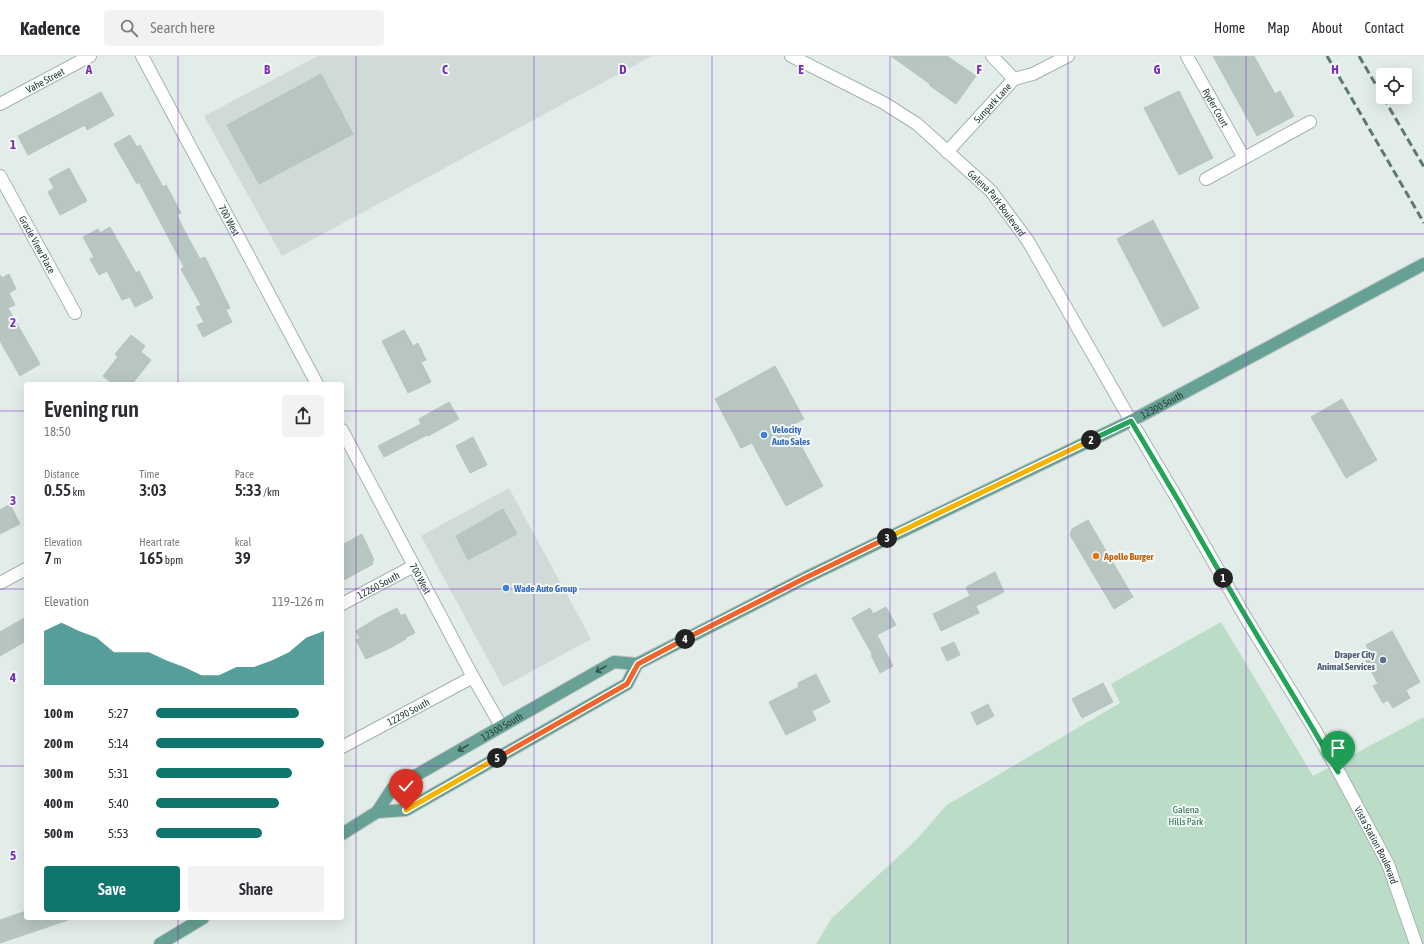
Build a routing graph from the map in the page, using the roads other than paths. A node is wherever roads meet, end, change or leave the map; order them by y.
1 (90, 56) edge
2 (142, 56) edge
3 (791, 56) edge
4 (992, 56) edge
5 (1068, 56) edge
6 (1187, 56) edge
7 (1014, 79) junction
8 (0, 104) edge
9 (1310, 122) dead end
10 (947, 152) junction
11 (1244, 158) junction
12 (0, 176) edge
13 (1206, 179) dead end
14 (1424, 264) edge
15 (75, 313) dead end
16 (316, 382) edge
17 (1131, 421) junction
18 (344, 434) edge
19 (414, 566) junction
20 (24, 570) edge
21 (0, 583) edge
22 (344, 603) edge
23 (638, 664) junction
24 (473, 677) junction
25 (501, 726) junction
26 (344, 746) edge
27 (377, 812) junction
28 (344, 833) edge
29 (201, 920) edge
30 (160, 944) edge
31 (1416, 944) edge

1 - 8 street, Vahe Street
2 - 16 street, 700 West
3 - 10 street, Galena Park Boulevard
4 - 7 street
5 - 7 street, Sunpark Lane
6 - 11 street, Ryder Court
7 - 10 street, Sunpark Lane
9 - 11 street
10 - 17 street, Galena Park Boulevard
11 - 13 street
12 - 15 street, Gracie View Place
14 - 17 main road, 12300 South
17 - 23 main road, 12300 South
17 - 31 street, Vista Station Boulevard
18 - 19 street, 700 West
19 - 22 street, 12260 South
19 - 24 street, 700 West
20 - 21 street
23 -> 25 main road, 12300 South
23 - 27 main road, 12300 South
24 - 25 street, 700 West
24 - 26 street, 12290 South
25 -> 27 main road, 12300 South
27 - 28 main road, 12300 South
29 - 30 main road

